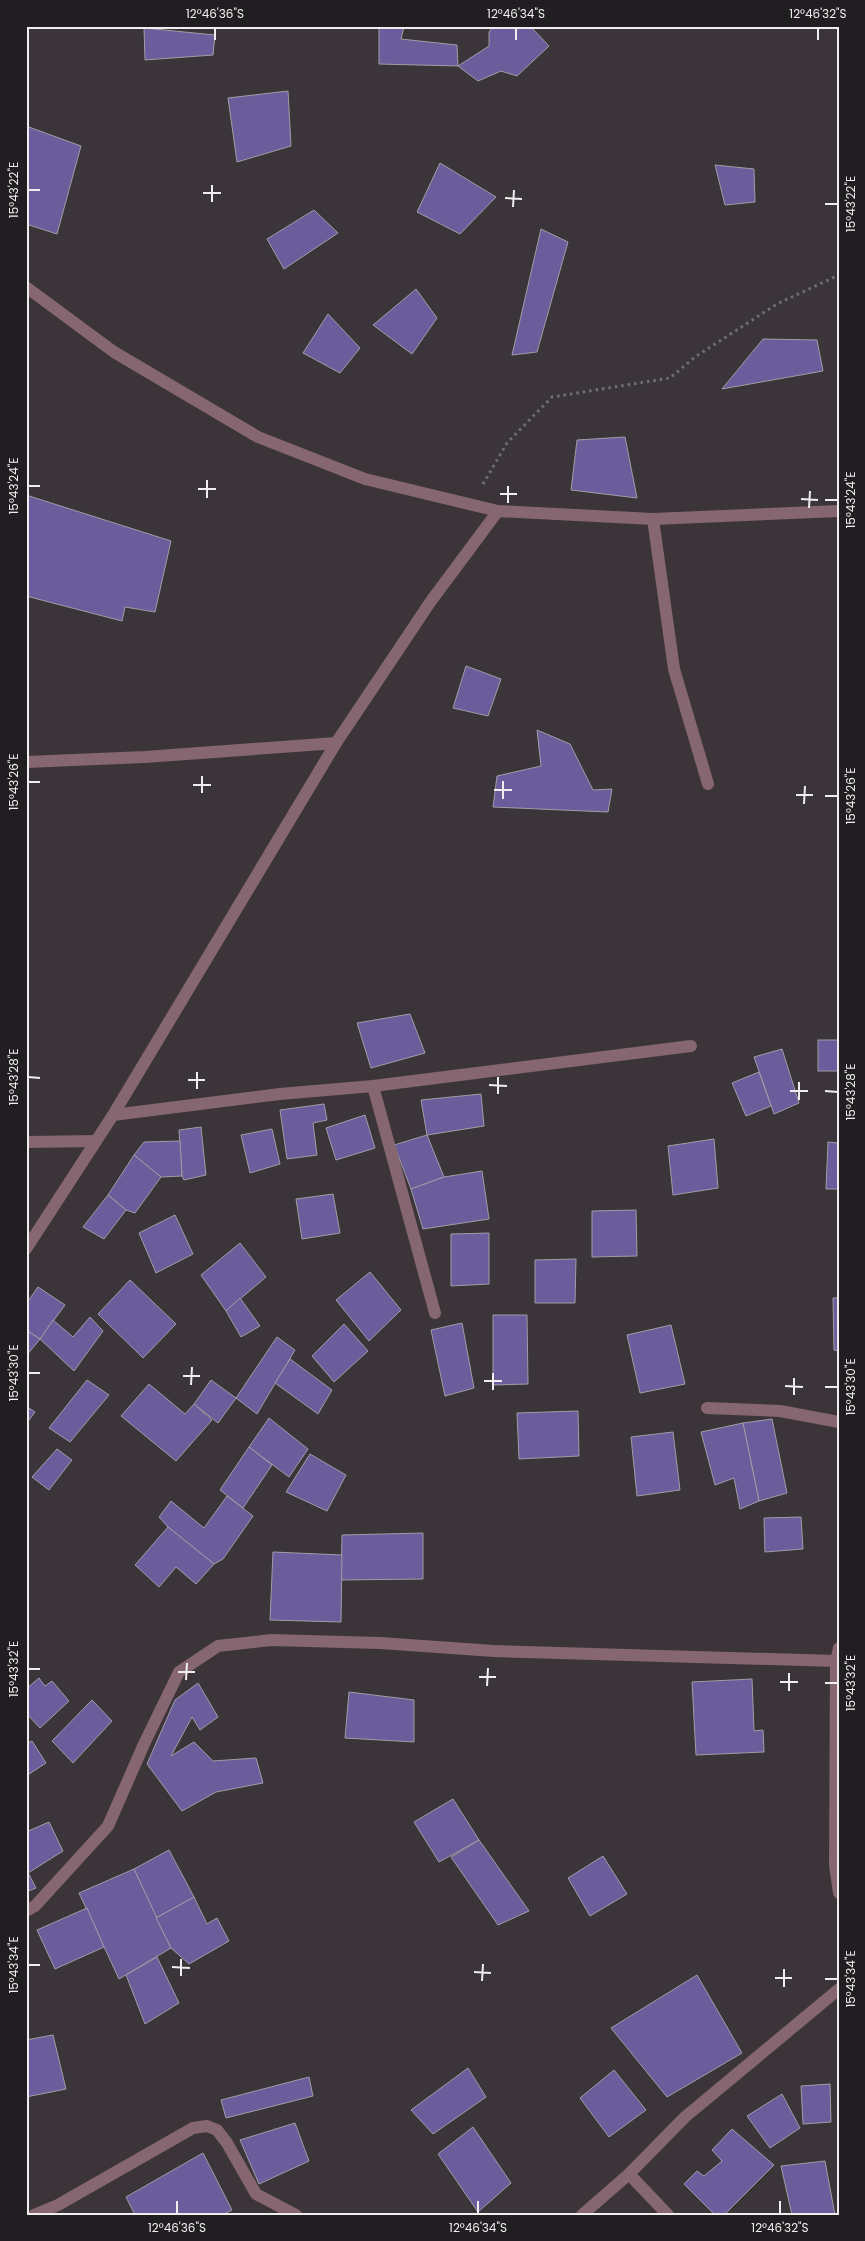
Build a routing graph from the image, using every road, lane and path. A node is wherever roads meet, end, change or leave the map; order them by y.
1 (839, 275) edge
2 (26, 287) edge
3 (470, 505) junction
4 (839, 511) edge
5 (498, 512) junction
6 (653, 520) junction
7 (336, 743) junction
8 (26, 762) edge
9 (708, 784) dead end
10 (691, 1046) dead end
11 (373, 1086) junction
12 (114, 1115) junction
13 (96, 1141) junction
14 (26, 1142) edge
15 (26, 1249) edge
16 (435, 1313) dead end
17 (707, 1408) dead end
18 (839, 1422) edge
19 (839, 1648) edge
20 (836, 1662) junction
21 (839, 1892) edge
22 (26, 1910) edge
23 (839, 1989) edge
24 (629, 2174) junction
25 (34, 2215) edge
26 (296, 2215) edge
27 (582, 2215) edge
28 (668, 2215) edge

1 - 3 path
2 - 3 street
3 - 5 street
4 - 6 street
5 - 6 street
5 - 7 street
6 - 9 street
7 - 8 street
7 - 12 street
10 - 11 street
11 - 12 street
11 - 16 street
12 - 13 street
13 - 14 street
13 - 15 street
17 - 18 street
19 - 20 street
20 - 21 street
20 - 22 street
23 - 24 street
24 - 27 street
24 - 28 street
25 - 26 street

